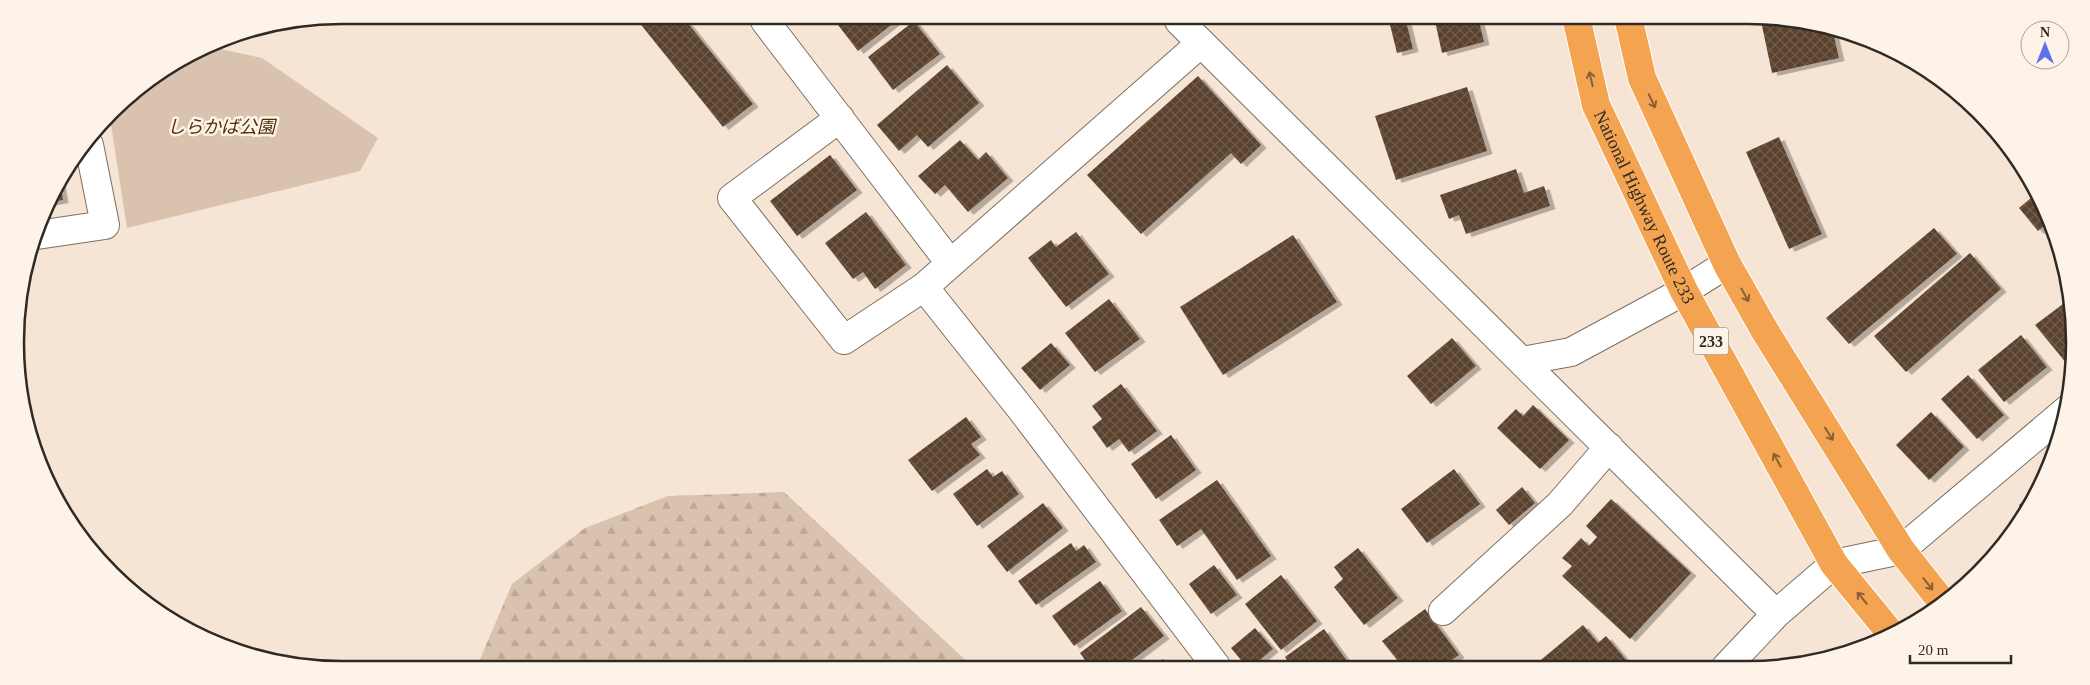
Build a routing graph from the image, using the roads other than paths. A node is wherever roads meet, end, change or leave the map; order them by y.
1 (767, 24) edge
2 (1182, 24) edge
3 (1578, 24) edge
4 (1630, 24) edge
5 (1201, 43) junction
6 (840, 118) junction
7 (90, 148) edge
8 (43, 234) edge
9 (950, 264) junction
10 (1727, 264) junction
11 (924, 287) junction
12 (1684, 291) junction
13 (1522, 361) junction
14 (2057, 417) edge
15 (1609, 447) junction
16 (1901, 550) junction
17 (1834, 564) junction
18 (1939, 598) edge
19 (1443, 611) dead end
20 (1776, 614) junction
21 (1887, 629) edge
22 (1212, 661) edge
23 (1732, 661) edge

1 - 6 street
2 - 5 street
12 -> 3 highway, National Highway Route 233 / 233
4 -> 10 highway
5 - 9 street
5 - 13 street
6 - 9 street
6 - 11 street
7 - 8 street
9 - 11 street
10 - 12 street
10 -> 16 highway
11 - 22 street
12 - 13 street
17 -> 12 highway, National Highway Route 233 / 233
13 - 15 street
14 - 16 street
15 - 19 street
15 - 20 street
16 - 17 street
16 -> 18 highway
17 - 20 street
21 -> 17 highway, National Highway Route 233 / 233
20 - 23 street

